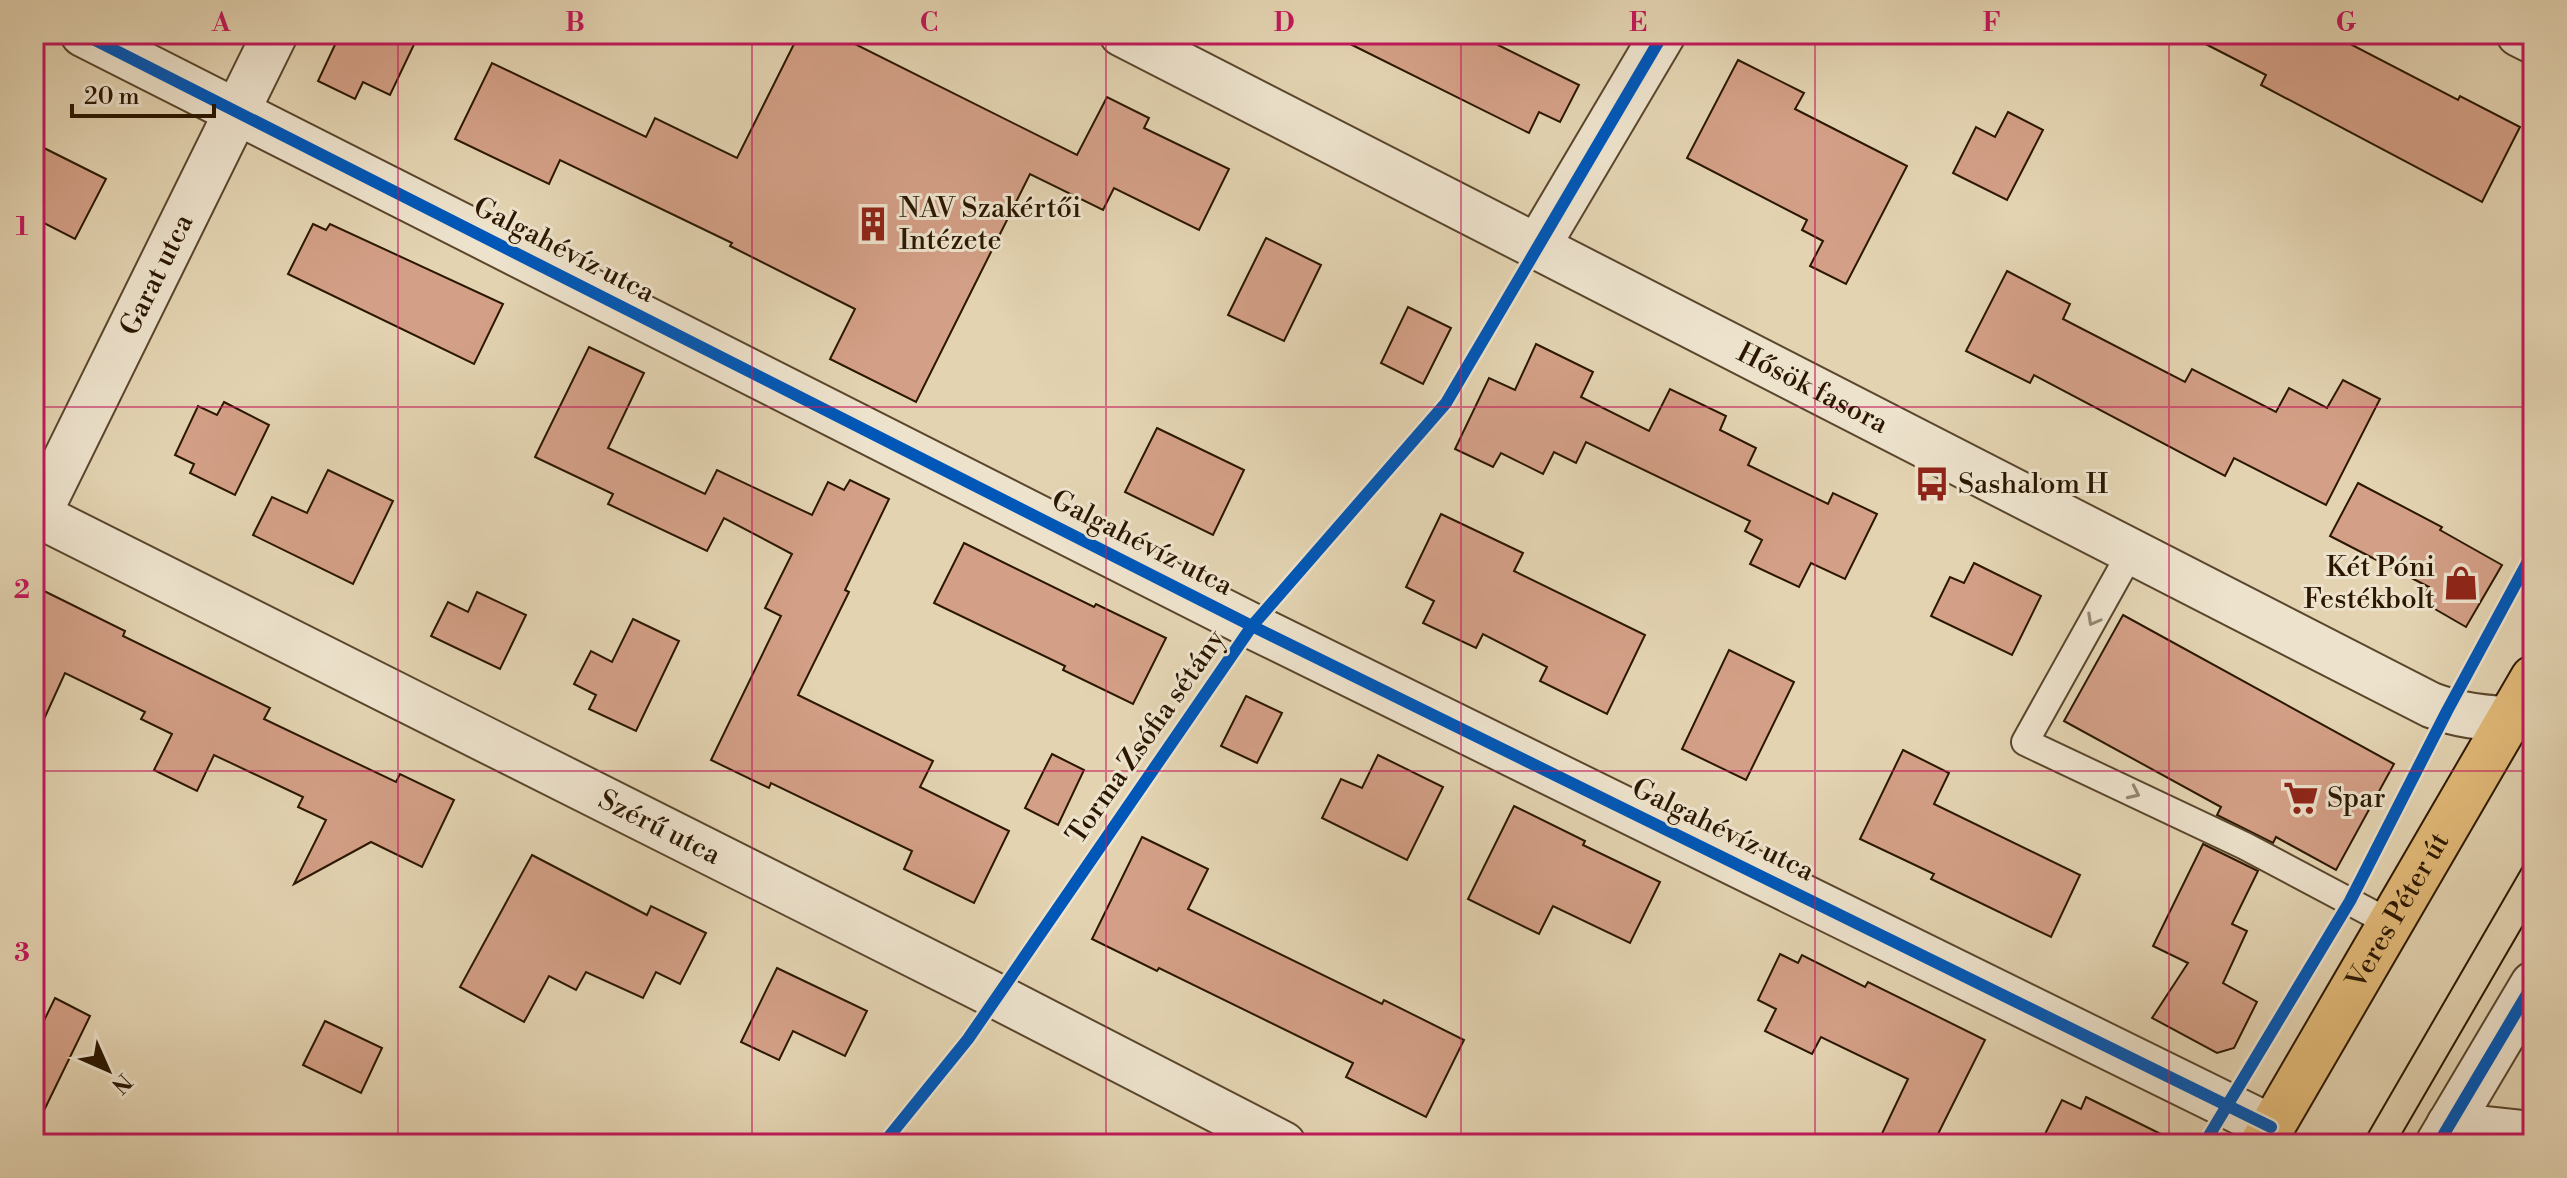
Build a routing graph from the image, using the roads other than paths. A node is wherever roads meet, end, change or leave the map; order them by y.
1 (83, 34) edge
2 (275, 34) edge
3 (1122, 34) edge
4 (1663, 34) edge
5 (2519, 34) edge
6 (2533, 41) edge
7 (237, 111) junction
8 (1537, 247) junction
9 (36, 514) edge
10 (2131, 552) junction
11 (2533, 678) edge
12 (2521, 720) edge
13 (2390, 923) junction
14 (2533, 984) edge
15 (2443, 1134) edge
16 (2533, 1134) edge
17 (2266, 1136) edge
18 (1283, 1144) edge

1 - 7 street, Galgahévíz utca
2 - 7 street, Garat utca
3 - 8 street, Hősök fasora
4 - 8 street
5 - 6 street
7 - 9 street, Garat utca
7 - 17 street, Galgahévíz utca
8 - 10 street, Hősök fasora
9 - 18 street, Szérű utca
10 - 12 street, Hősök fasora
10 -> 13 lane
11 - 12 main road, Veres Péter út
12 - 13 main road, Veres Péter út
13 - 17 main road, Veres Péter út
14 - 15 street
15 - 16 street

